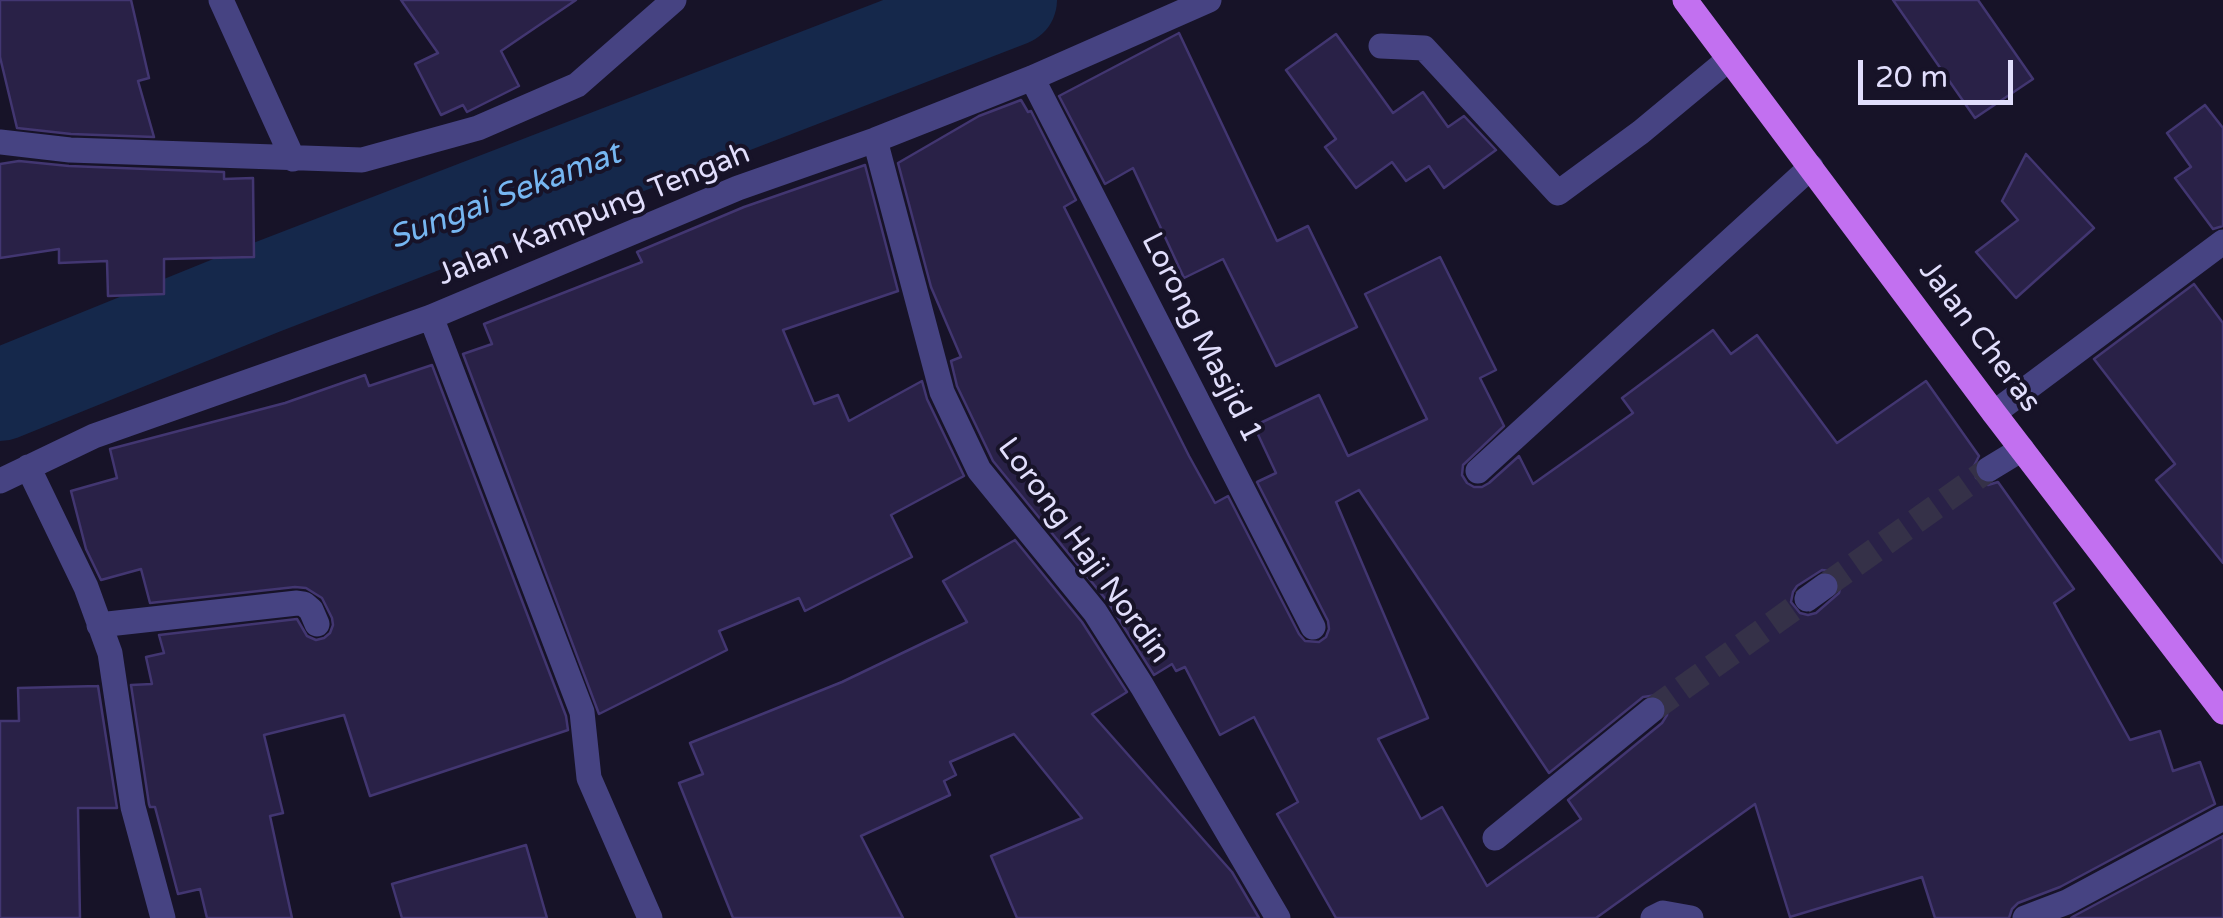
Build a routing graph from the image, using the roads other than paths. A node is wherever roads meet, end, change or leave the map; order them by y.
1 (221, 0) edge
2 (674, 0) edge
3 (1209, 0) edge
4 (1685, 0) edge
5 (1381, 46) dead end
6 (1729, 59) junction
7 (1032, 78) junction
8 (875, 140) junction
9 (0, 142) edge
10 (293, 159) junction
11 (1811, 167) junction
12 (2223, 242) edge
13 (431, 318) junction
14 (1994, 413) junction
15 (2022, 449) junction
16 (28, 467) junction
17 (1988, 469) tunnel mouth
18 (1478, 471) dead end
19 (0, 480) edge
20 (100, 624) junction
21 (318, 624) dead end
22 (1313, 627) dead end
23 (1652, 710) tunnel mouth
24 (2223, 712) edge
25 (2223, 818) edge
26 (1495, 838) dead end
27 (2071, 910) edge
28 (163, 918) edge
29 (650, 918) edge
30 (1278, 918) edge
31 (1653, 918) edge
32 (1690, 918) edge
33 (2024, 918) edge

1 - 10 street
2 - 10 street
3 - 7 street, Jalan Kampung Tengah
4 - 6 main road, Jalan Cheras
5 - 6 street
6 - 11 main road, Jalan Cheras
7 - 8 street, Jalan Kampung Tengah
7 - 22 street, Lorong Masjid 1
8 - 13 street, Jalan Kampung Tengah
8 - 30 street, Lorong Haji Nordin
9 - 10 street
11 - 14 main road, Jalan Cheras
11 - 18 street
12 - 14 street
13 - 16 street, Jalan Kampung Tengah
13 - 29 street
14 - 15 main road, Jalan Cheras
15 - 17 street
15 - 24 main road, Jalan Cheras
16 - 19 street, Jalan Kampung Tengah
16 - 20 street
20 - 21 street
20 - 28 street
23 - 26 street
25 - 27 street
27 - 33 street
31 - 32 street

